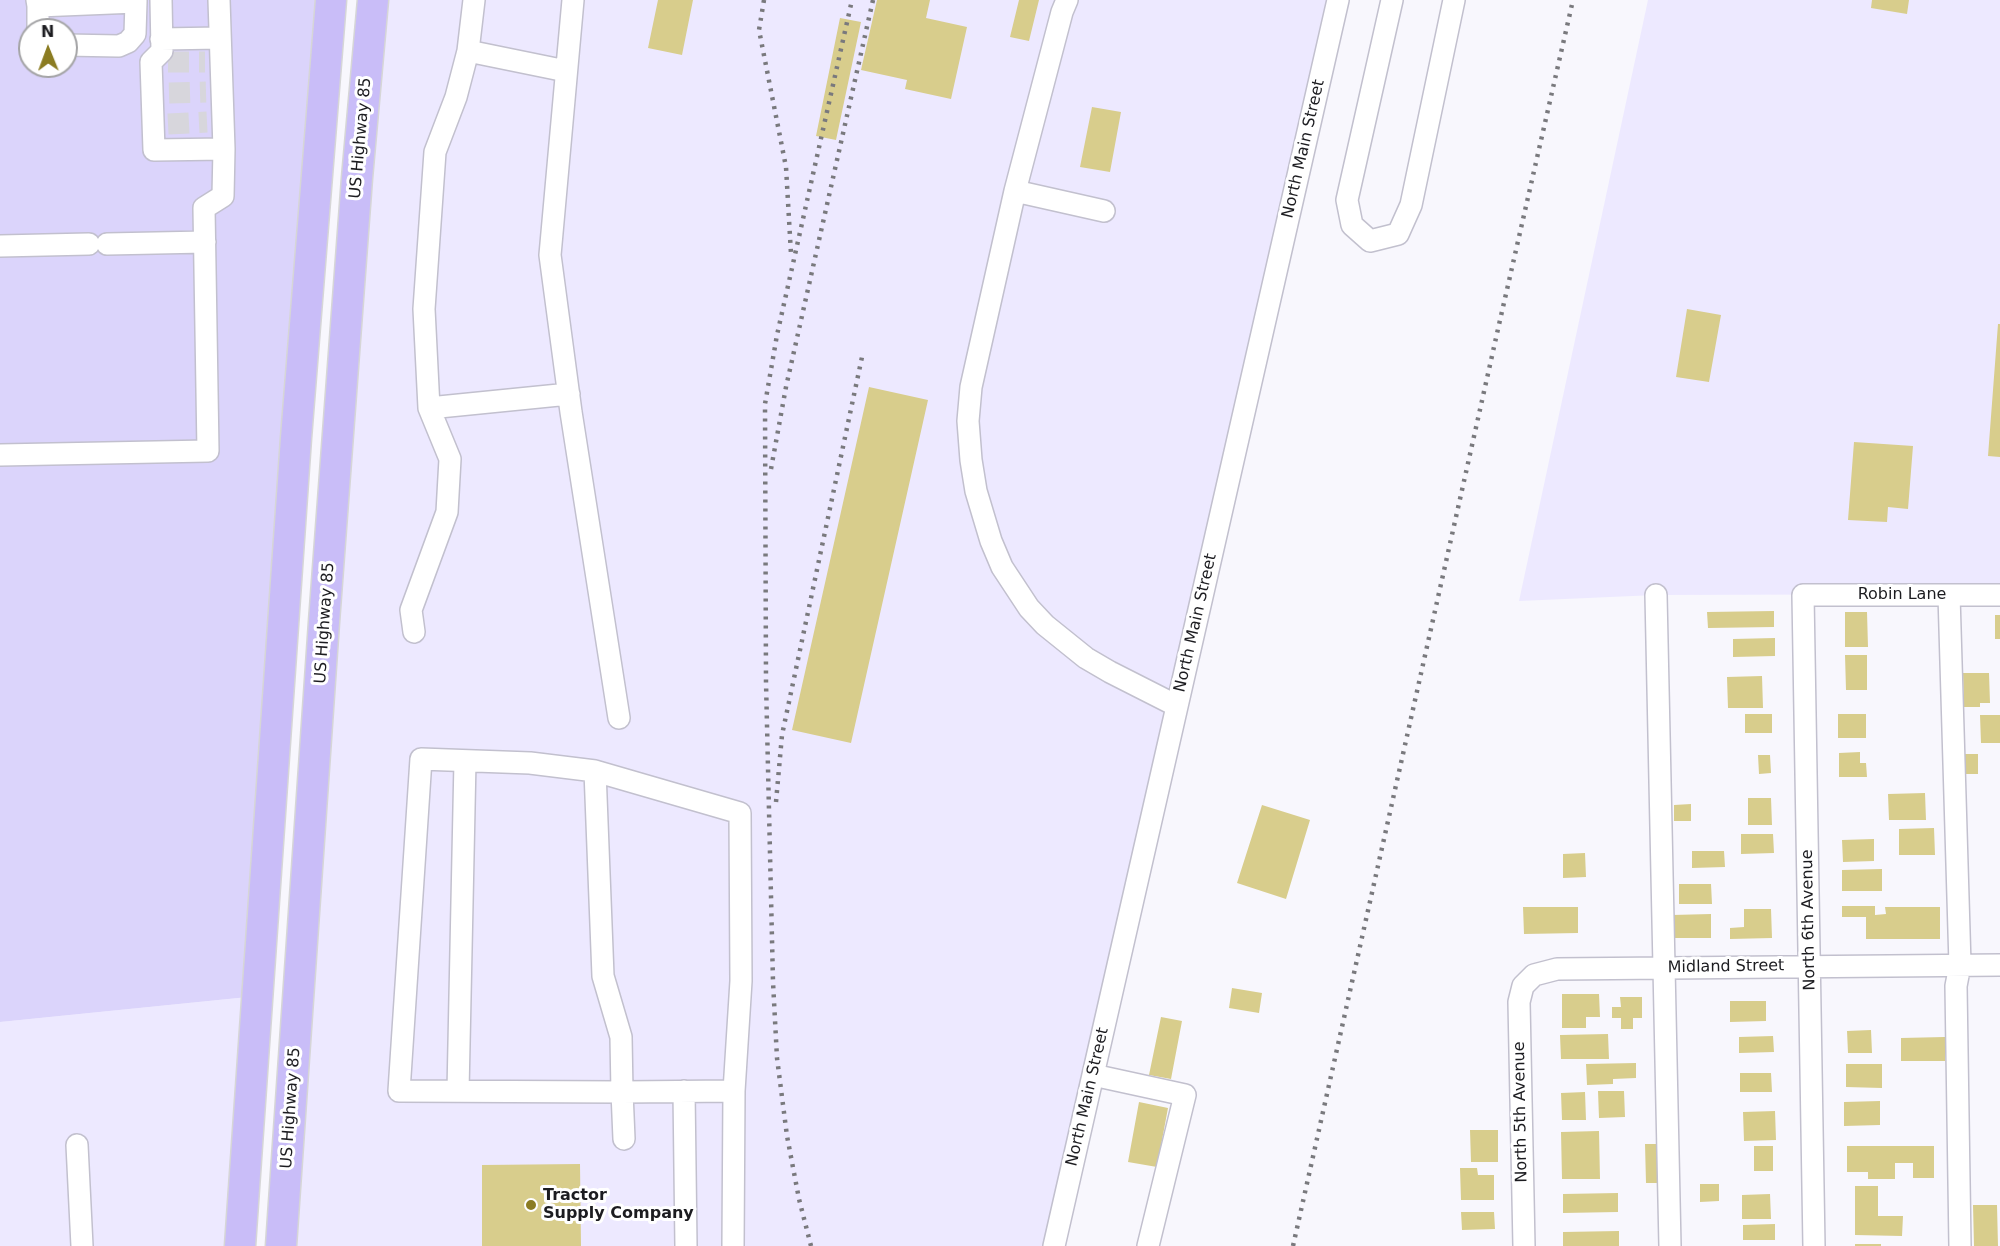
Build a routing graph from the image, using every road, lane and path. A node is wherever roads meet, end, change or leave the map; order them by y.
1 (161, 0) edge
2 (219, 0) edge
3 (332, 0) edge
4 (373, 0) edge
5 (474, 0) edge
6 (573, 0) edge
7 (1067, 0) edge
8 (1338, 0) edge
9 (1392, 0) edge
10 (1454, 0) edge
11 (136, 1) edge
12 (38, 3) edge
13 (220, 38) junction
14 (161, 39) junction
15 (78, 45) edge
16 (468, 51) junction
17 (566, 71) junction
18 (224, 149) junction
19 (1015, 191) junction
20 (1104, 211) dead end
21 (205, 242) junction
22 (0, 246) edge
23 (568, 394) junction
24 (429, 408) junction
25 (0, 454) edge
26 (1656, 595) dead end
27 (1803, 595) joint
28 (1949, 595) junction
29 (2000, 595) edge
30 (414, 632) dead end
31 (1178, 706) junction
32 (620, 718) dead end
33 (465, 761) junction
34 (595, 771) junction
35 (1960, 965) junction
36 (2000, 965) edge
37 (1810, 966) junction
38 (1665, 968) junction
39 (1527, 980) joint
40 (1093, 1075) junction
41 (458, 1091) junction
42 (684, 1091) junction
43 (734, 1091) junction
44 (622, 1092) junction
45 (624, 1139) dead end
46 (77, 1145) dead end
47 (82, 1246) edge
48 (240, 1246) edge
49 (281, 1246) edge
50 (686, 1246) edge
51 (733, 1246) edge
52 (1054, 1246) edge
53 (1148, 1246) edge
54 (1524, 1246) edge
55 (1670, 1246) edge
56 (1814, 1246) edge
57 (1960, 1246) edge

1 - 14 street
2 - 13 street
3 - 48 highway
4 - 49 highway, US Highway 85
5 - 16 street
6 - 17 street
7 - 19 street
8 - 31 street, North Main Street
9 - 10 street
11 - 12 street
11 - 15 street
13 - 14 street
13 - 18 street
14 - 18 street
16 - 17 street
16 - 24 street
17 - 23 street
18 - 21 street
19 - 20 street
19 - 31 street
21 - 22 street
21 - 25 street
23 - 24 street
23 - 32 street
24 - 30 street
26 - 38 street
27 - 28 street, Robin Lane
27 - 37 street, North 6th Avenue
28 - 29 street, Robin Lane
28 - 35 street
31 - 40 street, North Main Street
33 - 34 street
33 - 41 street
33 - 41 street
34 - 43 street
34 - 44 street
35 - 36 street, Midland Street
35 - 37 street, Midland Street
35 - 57 street
37 - 38 street, Midland Street
37 - 56 street, North 6th Avenue
38 - 39 street, Midland Street
38 - 55 street
39 - 54 street, North 5th Avenue
40 - 52 street, North Main Street
40 - 53 street
41 - 44 street
42 - 43 street
42 - 44 street
42 - 50 street
43 - 51 street
44 - 45 street
46 - 47 street

